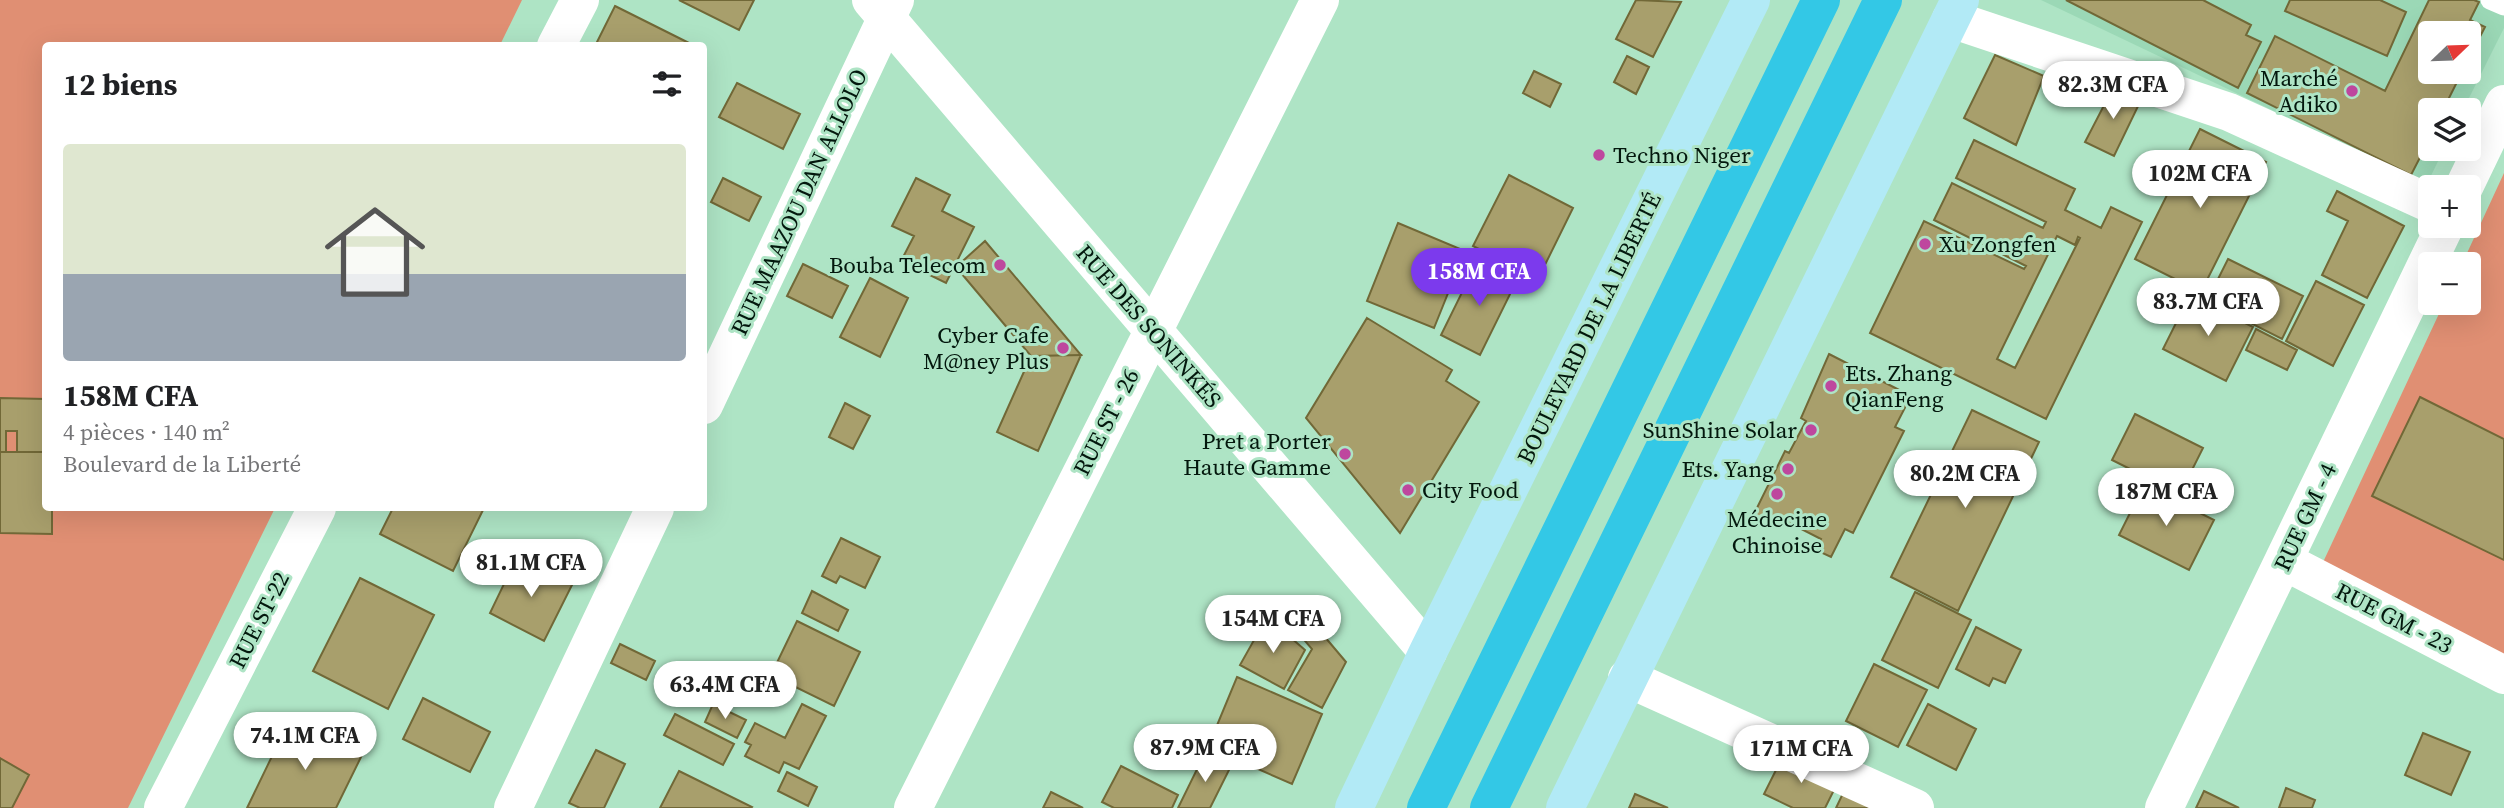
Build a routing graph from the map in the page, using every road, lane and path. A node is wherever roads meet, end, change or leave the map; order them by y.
1 (580, 0) edge
2 (1320, 0) edge
3 (1751, 0) edge
4 (1821, 0) edge
5 (1883, 0) edge
6 (2490, 0) edge
7 (884, 6) edge
8 (2504, 6) edge
9 (1955, 9) edge
10 (558, 42) edge
11 (2504, 104) edge
12 (2470, 175) edge
13 (2418, 198) edge
14 (2439, 238) edge
15 (1152, 330) junction
16 (707, 398) edge
17 (315, 511) edge
18 (654, 511) edge
19 (2284, 561) junction
20 (1428, 652) junction
21 (2504, 676) edge
22 (1627, 678) junction
23 (163, 808) edge
24 (513, 808) edge
25 (913, 808) edge
26 (1354, 808) edge
27 (1426, 808) edge
28 (1489, 808) edge
29 (1565, 808) edge
30 (1915, 808) edge
31 (2164, 808) edge

1 - 10 street
2 - 15 street, RUE ST - 26
3 - 20 main road, BOULEVARD DE LA LIBERTÉ
4 - 27 highway
5 - 28 highway
6 - 8 lane
7 - 15 street, RUE DES SONINKÉS
7 - 16 street, RUE MAAZOU DAN ALLOLO
9 - 13 street
9 - 22 main road
11 - 12 street
14 - 19 street, RUE GM - 4
15 - 20 street, RUE DES SONINKÉS
15 - 25 street, RUE ST - 26
17 - 23 street, RUE ST-22
18 - 24 street
19 - 21 street, RUE GM - 23
19 - 31 street, RUE GM - 4
20 - 26 main road, BOULEVARD DE LA LIBERTÉ
22 - 29 main road
22 - 30 street

